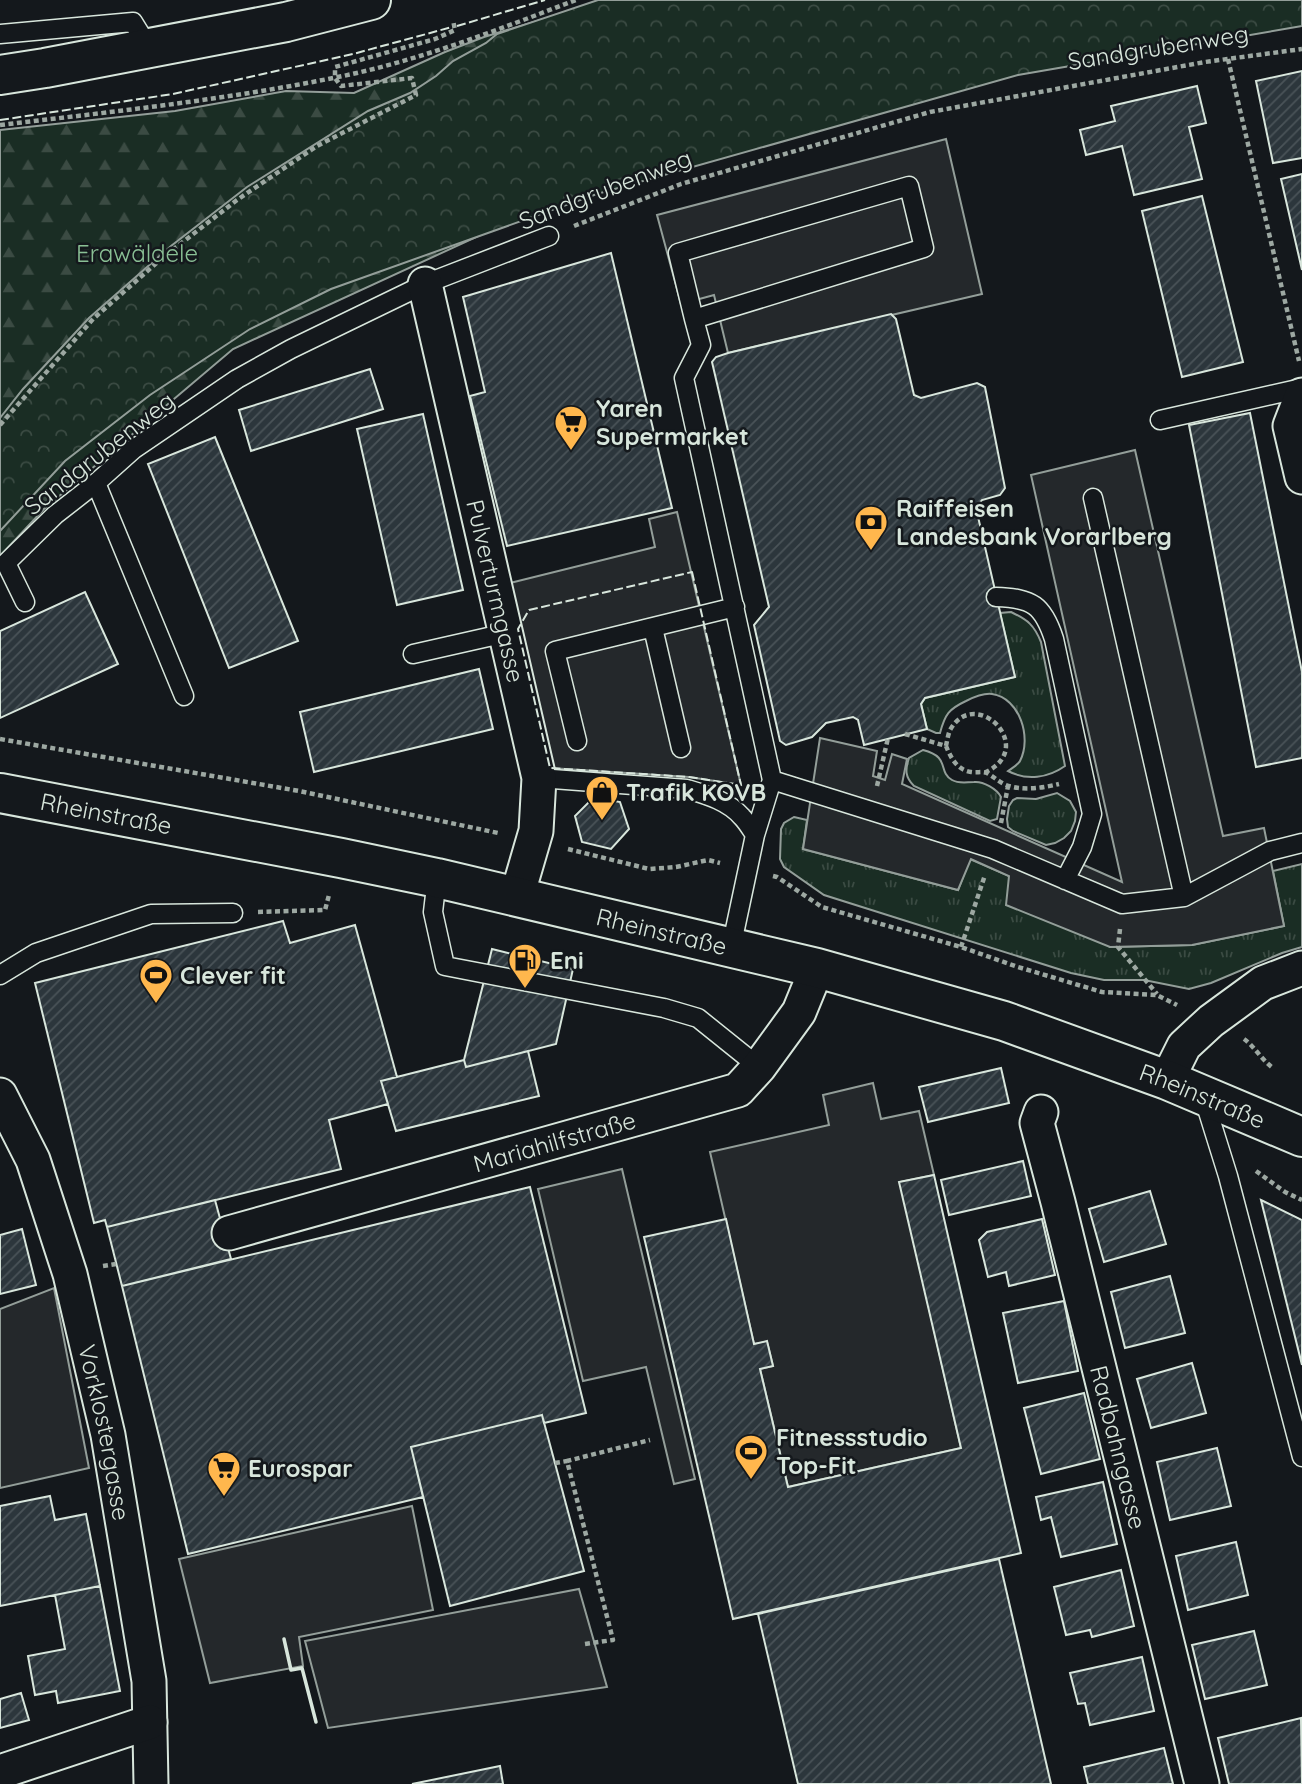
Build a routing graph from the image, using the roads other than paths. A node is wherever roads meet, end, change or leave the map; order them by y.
1 (371, 0) edge
2 (0, 34) edge
3 (149, 48) junction
4 (0, 75) edge
5 (549, 236) road end
6 (425, 284) junction
7 (694, 319) junction
8 (1302, 388) edge
9 (1302, 395) edge
10 (1160, 420) dead end
11 (1302, 477) edge
12 (96, 483) junction
13 (1093, 498) dead end
14 (996, 597) dead end
15 (25, 603) dead end
16 (735, 607) junction
17 (653, 628) junction
18 (506, 633) junction
19 (413, 654) dead end
20 (184, 696) dead end
21 (577, 741) dead end
22 (681, 748) dead end
23 (539, 778) junction
24 (772, 780) junction
25 (0, 793) edge
26 (755, 835) junction
27 (1302, 843) edge
28 (437, 878) junction
29 (1065, 880) junction
30 (517, 896) junction
31 (1184, 897) junction
32 (233, 913) road end
33 (731, 947) junction
34 (817, 968) junction
35 (1302, 968) edge
36 (0, 975) edge
37 (759, 1067) junction
38 (1167, 1080) junction
39 (1203, 1094) junction
40 (0, 1095) edge
41 (1041, 1112) dead end
42 (1302, 1137) edge
43 (229, 1233) dead end
44 (1302, 1457) edge
45 (150, 1722) junction
46 (0, 1772) edge
47 (150, 1784) edge
48 (1202, 1784) edge

1 - 3 main road
2 - 3 lane
3 - 4 main road
5 - 6 lane, Sandgrubenweg
6 - 12 lane, Sandgrubenweg
6 - 18 street, Pulverturmgasse
7 - 7 lane
7 - 16 lane
8 - 10 lane
9 - 11 street
12 - 15 lane, Sandgrubenweg
12 - 20 lane
13 - 31 lane
14 - 29 lane
16 - 17 lane
16 - 24 lane
17 - 21 lane
17 - 22 lane
18 - 19 lane
18 - 23 street, Pulverturmgasse
23 - 26 lane
23 - 30 street, Pulverturmgasse
24 - 26 lane
24 - 29 lane
25 - 28 main road, Rheinstraße
26 - 33 lane
27 - 31 lane
28 - 30 main road, Rheinstraße
28 - 37 lane
29 - 31 lane
30 - 33 main road, Rheinstraße
32 - 36 lane
33 - 34 main road, Rheinstraße
34 - 37 street, Mariahilfstraße
34 - 38 main road, Rheinstraße
35 - 38 street
37 - 43 street, Mariahilfstraße
38 - 39 main road, Rheinstraße
39 - 42 main road, Rheinstraße
39 - 44 lane
40 - 45 street, Vorklostergasse
41 - 48 street, Radbahngasse
45 - 46 street
45 - 47 street, Vorklostergasse

